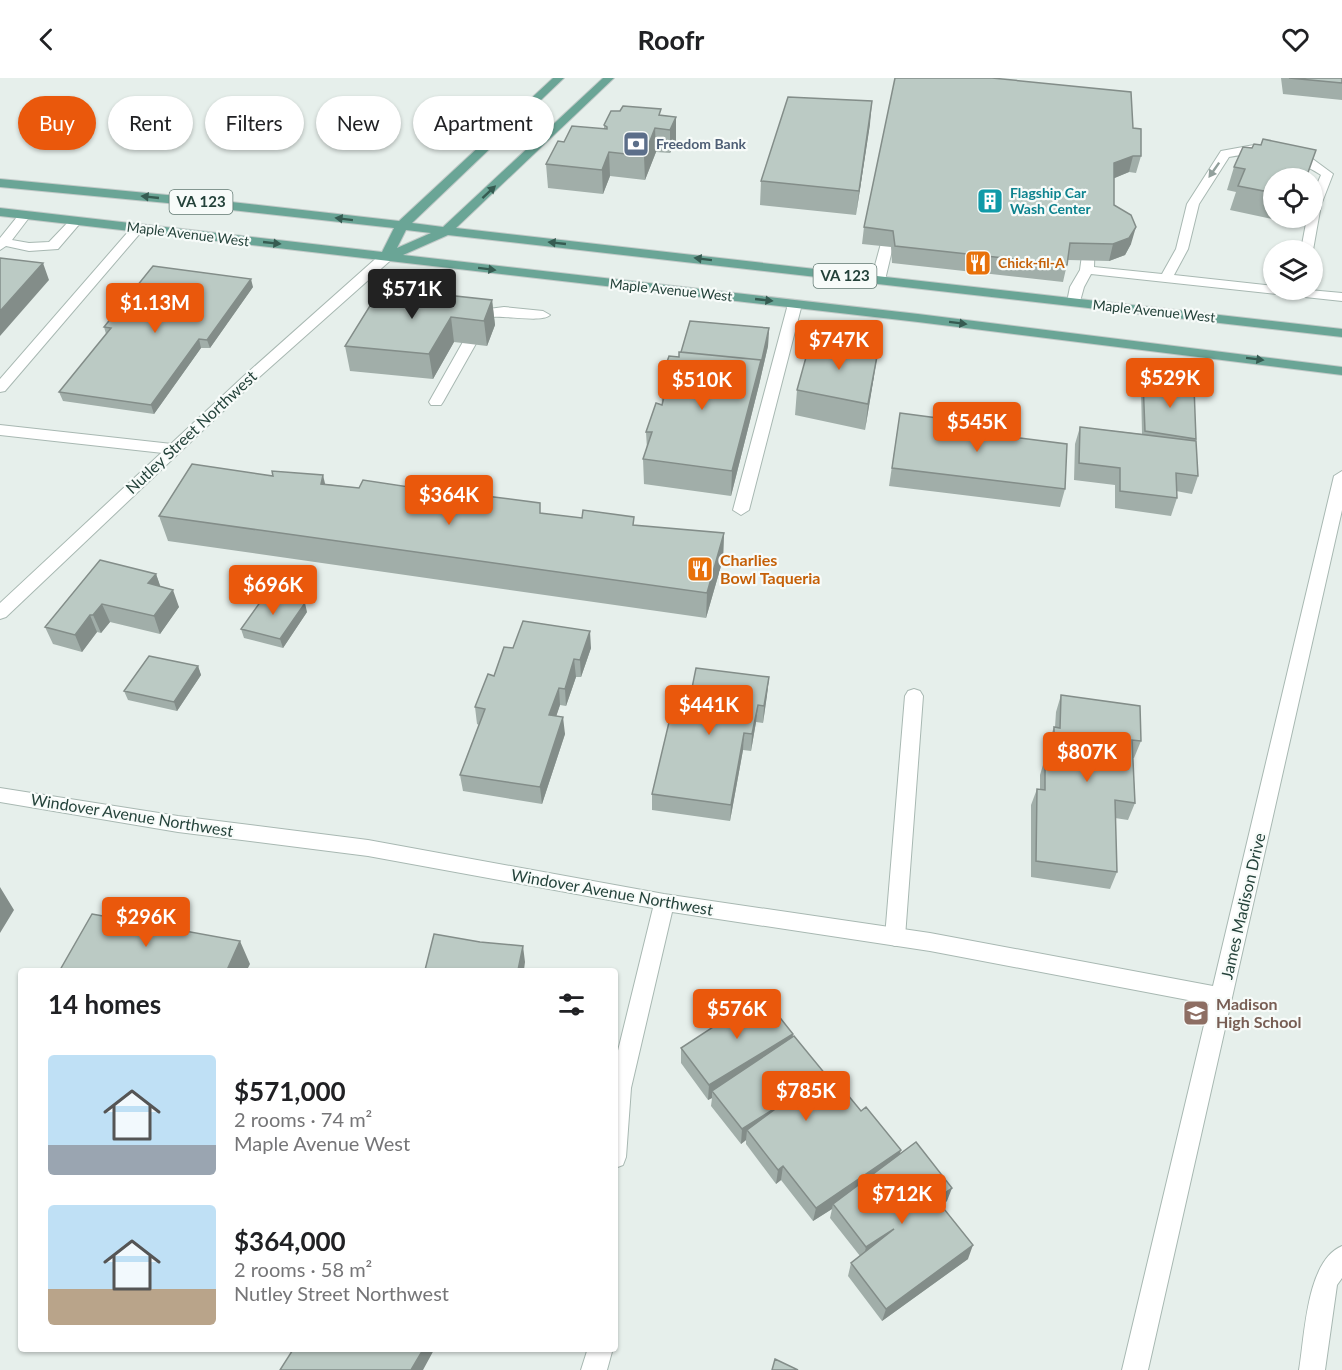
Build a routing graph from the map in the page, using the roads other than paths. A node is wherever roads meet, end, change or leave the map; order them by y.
1 (559, 78) edge
2 (609, 78) edge
3 (0, 183) edge
4 (0, 212) edge
5 (25, 215) junction
6 (894, 217) edge
7 (76, 221) junction
8 (1089, 222) edge
9 (402, 225) junction
10 (138, 228) junction
11 (446, 231) junction
12 (1309, 240) edge
13 (2, 244) edge
14 (387, 256) junction
15 (1087, 270) junction
16 (1167, 277) junction
17 (878, 280) junction
18 (1263, 287) edge
19 (1323, 294) edge
20 (1342, 297) edge
21 (1074, 302) junction
22 (795, 304) junction
23 (543, 315) dead end
24 (1342, 333) edge
25 (1342, 371) edge
26 (0, 388) edge
27 (436, 402) dead end
28 (0, 430) edge
29 (172, 449) junction
30 (1342, 476) edge
31 (741, 510) dead end
32 (0, 613) edge
33 (914, 696) dead end
34 (0, 795) edge
35 (664, 902) junction
36 (895, 937) junction
37 (1222, 997) junction
38 (618, 1116) edge
39 (1342, 1258) edge
40 (600, 1352) edge
41 (594, 1370) edge
42 (1135, 1370) edge
43 (1312, 1370) edge

1 - 9 main road
11 -> 2 main road
9 -> 3 main road, Maple Avenue West / VA 123
4 - 5 main road, Maple Avenue West / VA 123
5 - 7 main road, Maple Avenue West / VA 123
5 - 13 street
6 - 17 street
7 - 10 main road, Maple Avenue West / VA 123
7 - 13 street
8 - 15 street
9 - 11 main road, Maple Avenue West / VA 123
9 - 14 main road
10 -> 14 main road, Maple Avenue West / VA 123
10 - 26 street
11 - 14 main road
17 -> 11 main road, Maple Avenue West / VA 123
12 -> 16 street
14 -> 22 main road, Maple Avenue West / VA 123
14 - 29 street, Nutley Street Northwest
15 - 16 street
15 - 21 street
16 - 18 street
17 - 21 main road, Maple Avenue West / VA 123
19 - 20 street
21 - 24 main road, Maple Avenue West / VA 123
22 -> 25 main road, Maple Avenue West / VA 123
22 - 31 street
23 - 27 street
28 - 29 street
29 - 32 street, Nutley Street Northwest
30 - 37 street, James Madison Drive
33 - 36 street
34 - 35 street, Windover Avenue Northwest
35 - 36 street, Windover Avenue Northwest
35 - 38 street
36 - 37 street, Windover Avenue Northwest
37 - 42 street, James Madison Drive
39 - 43 street
40 - 41 street

